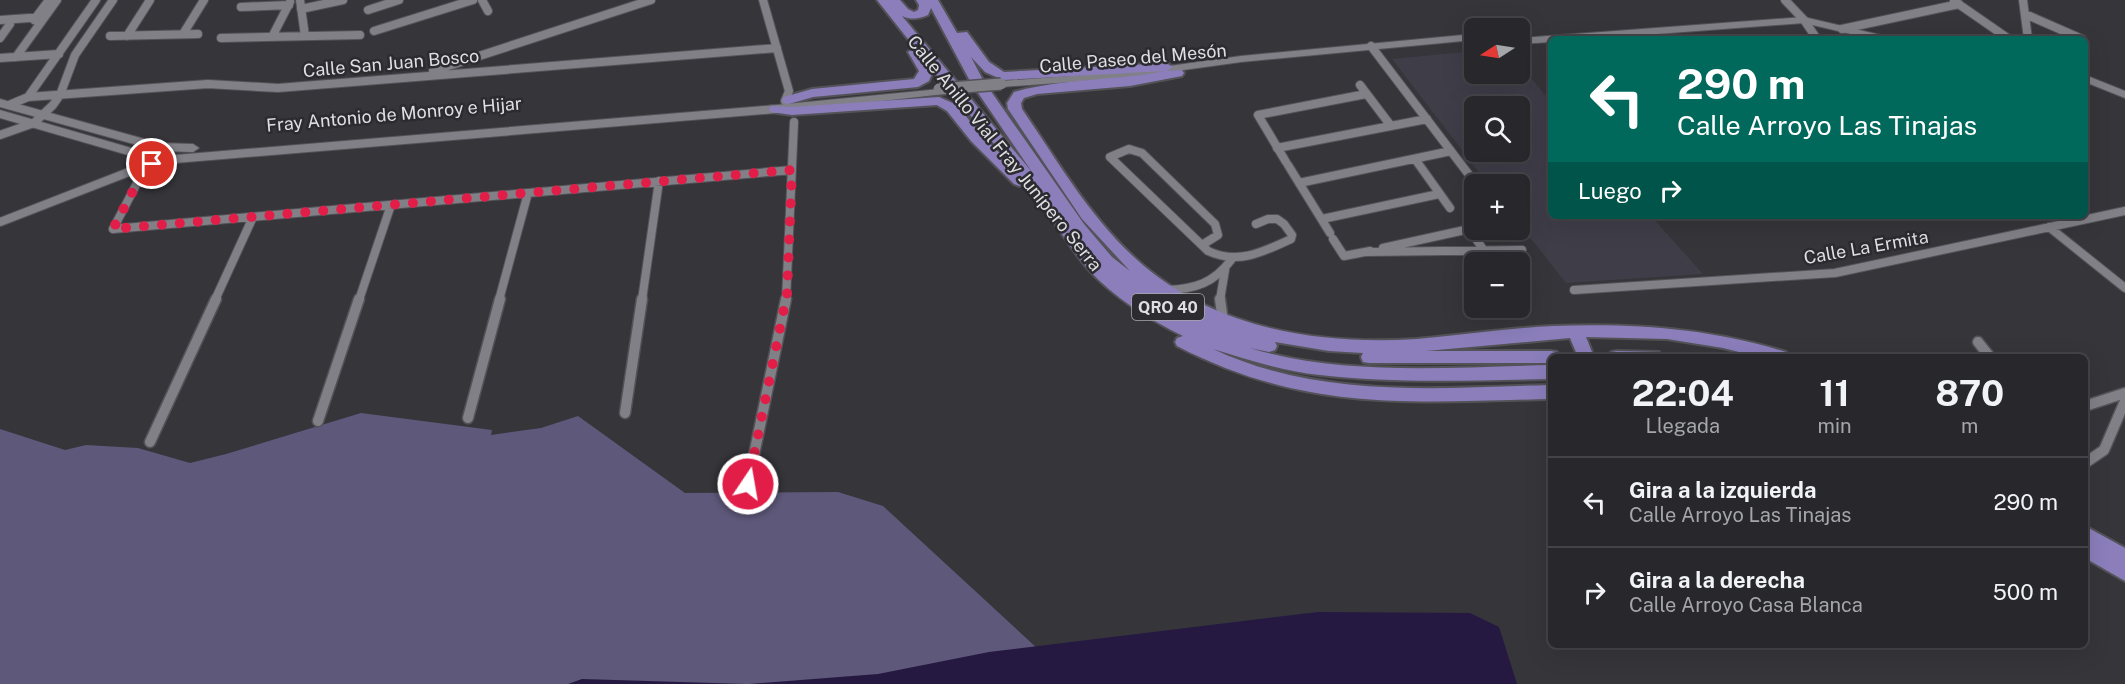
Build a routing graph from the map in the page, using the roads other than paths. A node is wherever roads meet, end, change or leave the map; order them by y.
1 (49, 0) edge
2 (57, 0) edge
3 (96, 0) edge
4 (113, 0) edge
5 (150, 0) edge
6 (204, 0) edge
7 (300, 0) edge
8 (343, 0) edge
9 (399, 0) edge
10 (473, 0) edge
11 (482, 0) edge
12 (651, 0) edge
13 (763, 0) edge
14 (883, 0) edge
15 (893, 0) edge
16 (921, 0) edge
17 (1785, 0) edge
18 (2024, 0) edge
19 (290, 2) edge
20 (460, 2) edge
21 (1956, 2) edge
22 (934, 3) edge
23 (241, 7) dead end
24 (301, 9) junction
25 (368, 10) dead end
26 (488, 11) dead end
27 (2025, 14) junction
28 (0, 20) edge
29 (38, 20) junction
30 (1804, 20) junction
31 (10, 24) junction
32 (901, 24) junction
33 (0, 25) edge
34 (1842, 29) junction
35 (374, 31) dead end
36 (1592, 32) junction
37 (183, 34) junction
38 (198, 34) dead end
39 (1530, 34) edge
40 (360, 35) dead end
41 (110, 36) dead end
42 (127, 36) junction
43 (305, 36) junction
44 (1560, 36) edge
45 (1815, 36) edge
46 (1872, 36) edge
47 (2005, 36) edge
48 (2028, 36) edge
49 (2076, 36) edge
50 (272, 37) junction
51 (0, 38) edge
52 (221, 38) dead end
53 (1464, 38) edge
54 (1548, 38) edge
55 (1530, 40) edge
56 (1464, 46) edge
57 (777, 48) junction
58 (1374, 50) junction
59 (490, 51) junction
60 (59, 54) junction
61 (16, 57) junction
62 (0, 58) edge
63 (492, 70) junction
64 (1175, 70) junction
65 (419, 76) junction
66 (2088, 79) edge
67 (1002, 82) junction
68 (1360, 85) dead end
69 (1019, 94) junction
70 (1366, 94) junction
71 (60, 95) junction
72 (2125, 95) edge
73 (28, 97) junction
74 (788, 103) junction
75 (3, 107) edge
76 (44, 115) junction
77 (1426, 119) junction
78 (794, 122) dead end
79 (34, 123) junction
80 (1008, 123) junction
81 (1391, 126) junction
82 (0, 135) edge
83 (1277, 148) junction
84 (1451, 151) junction
85 (159, 153) junction
86 (1415, 159) junction
87 (146, 162) junction
88 (792, 170) junction
89 (1060, 174) junction
90 (1468, 174) edge
91 (659, 181) junction
92 (1299, 183) junction
93 (528, 193) junction
94 (1439, 194) junction
95 (391, 205) junction
96 (1450, 208) dead end
97 (2124, 213) edge
98 (253, 217) junction
99 (1322, 219) junction
100 (0, 222) edge
101 (1256, 224) dead end
102 (2049, 227) junction
103 (1464, 231) edge
104 (1073, 237) junction
105 (1478, 240) edge
106 (1202, 245) junction
107 (1522, 250) dead end
108 (1365, 252) junction
109 (1464, 252) edge
110 (1485, 252) joint
111 (1231, 260) junction
112 (1225, 270) junction
113 (1109, 281) junction
114 (2125, 288) edge
115 (1165, 290) junction
116 (1574, 290) dead end
117 (1223, 321) junction
118 (1577, 335) junction
119 (1978, 342) dead end
120 (1585, 354) edge
121 (1769, 354) edge
122 (1988, 354) edge
123 (1548, 357) edge
124 (1548, 372) edge
125 (1548, 392) edge
126 (2125, 393) edge
127 (2125, 402) edge
128 (2088, 405) edge
129 (625, 413) dead end
130 (468, 417) dead end
131 (318, 421) dead end
132 (150, 442) dead end
133 (2088, 461) edge
134 (748, 484) dead end
135 (2088, 536) edge
136 (2088, 551) edge
137 (2125, 558) edge
138 (2125, 572) edge

1 - 29 street
2 - 29 street
3 - 60 street
4 - 71 street
5 - 42 street
6 - 37 street
7 - 24 street
8 - 24 street
9 - 25 street
10 - 20 street
11 - 26 street
12 - 59 street
13 - 57 street
14 - 32 highway, Calle Anillo Vial Fray Junípero Serra / QRO 40
15 - 16 highway
17 - 30 street
18 - 27 street
19 - 23 street
19 - 50 street
20 - 35 street
21 - 34 street
21 - 47 street
22 - 67 highway
22 - 80 highway, Calle Anillo Vial Fray Junípero Serra / QRO 40
24 - 43 street
27 - 48 street
27 - 49 street
28 - 29 street
29 - 31 street
29 - 61 street
30 - 34 main road
30 - 36 main road
30 - 45 street
31 - 33 street
31 - 51 street
32 - 74 highway
32 - 104 highway, Calle Anillo Vial Fray Junípero Serra / QRO 40
34 - 46 main road
36 - 39 main road
36 - 44 main road
37 - 38 street
37 - 42 street
40 - 43 street
41 - 42 street
43 - 50 street
50 - 52 street
53 - 58 main road, Calle Paseo del Mesón
54 - 55 main road
56 - 58 main road, Calle Paseo del Mesón
57 - 63 street, Calle San Juan Bosco
57 - 74 street
58 - 64 main road, Calle Paseo del Mesón
58 - 77 street
59 - 63 street
59 - 65 street
60 - 61 street
60 - 73 street
61 - 62 street
63 - 65 street, Calle San Juan Bosco
64 - 67 highway
64 - 69 highway
65 - 71 street, Calle San Juan Bosco
66 - 72 main road
67 - 69 highway
67 - 74 main road, bridge
68 - 70 street
69 - 89 highway
70 - 81 street
70 - 83 street
71 - 73 street, Calle San Juan Bosco
71 - 76 street
73 - 75 street, Calle San Juan Bosco
74 - 85 main road, Fray Antonio de Monroy e Hijar
74 - 104 highway
75 - 76 main road, Fray Antonio de Monroy e Hijar
75 - 79 main road, Fray Antonio de Monroy e Hijar
76 - 79 street
76 - 85 main road, Fray Antonio de Monroy e Hijar
77 - 81 street
77 - 84 street
78 - 88 street
79 - 82 street
79 - 87 main road, Fray Antonio de Monroy e Hijar
80 - 89 highway
80 - 123 highway, Calle Anillo Vial Fray Junípero Serra / QRO 40
81 - 83 street
83 - 92 street
84 - 86 street
84 - 90 street
85 - 87 main road, Fray Antonio de Monroy e Hijar
86 - 92 street
86 - 94 street
87 - 98 street
87 - 100 street
88 - 91 street
88 - 134 street
89 - 115 highway
91 - 93 street
91 - 129 street
92 - 99 street
93 - 95 street
93 - 130 street
94 - 96 street
94 - 99 street
95 - 98 street
95 - 131 street
97 - 102 street, Calle La Ermita
98 - 132 street
99 - 108 street
101 - 111 street
102 - 114 street
102 - 116 street, Calle La Ermita
103 - 108 street
104 - 113 highway, Calle Anillo Vial Fray Junípero Serra / QRO 40
105 - 110 street
106 - 106 street
106 - 111 street
107 - 110 street
108 - 109 street
111 - 112 street
112 - 115 street
112 - 117 street
113 - 124 highway, Calle Anillo Vial Fray Junípero Serra / QRO 40
113 - 125 highway
115 - 117 highway
117 - 118 highway
118 - 120 highway
118 - 121 highway
119 - 122 street
126 - 128 street
127 - 133 street
135 - 137 highway
136 - 138 highway

